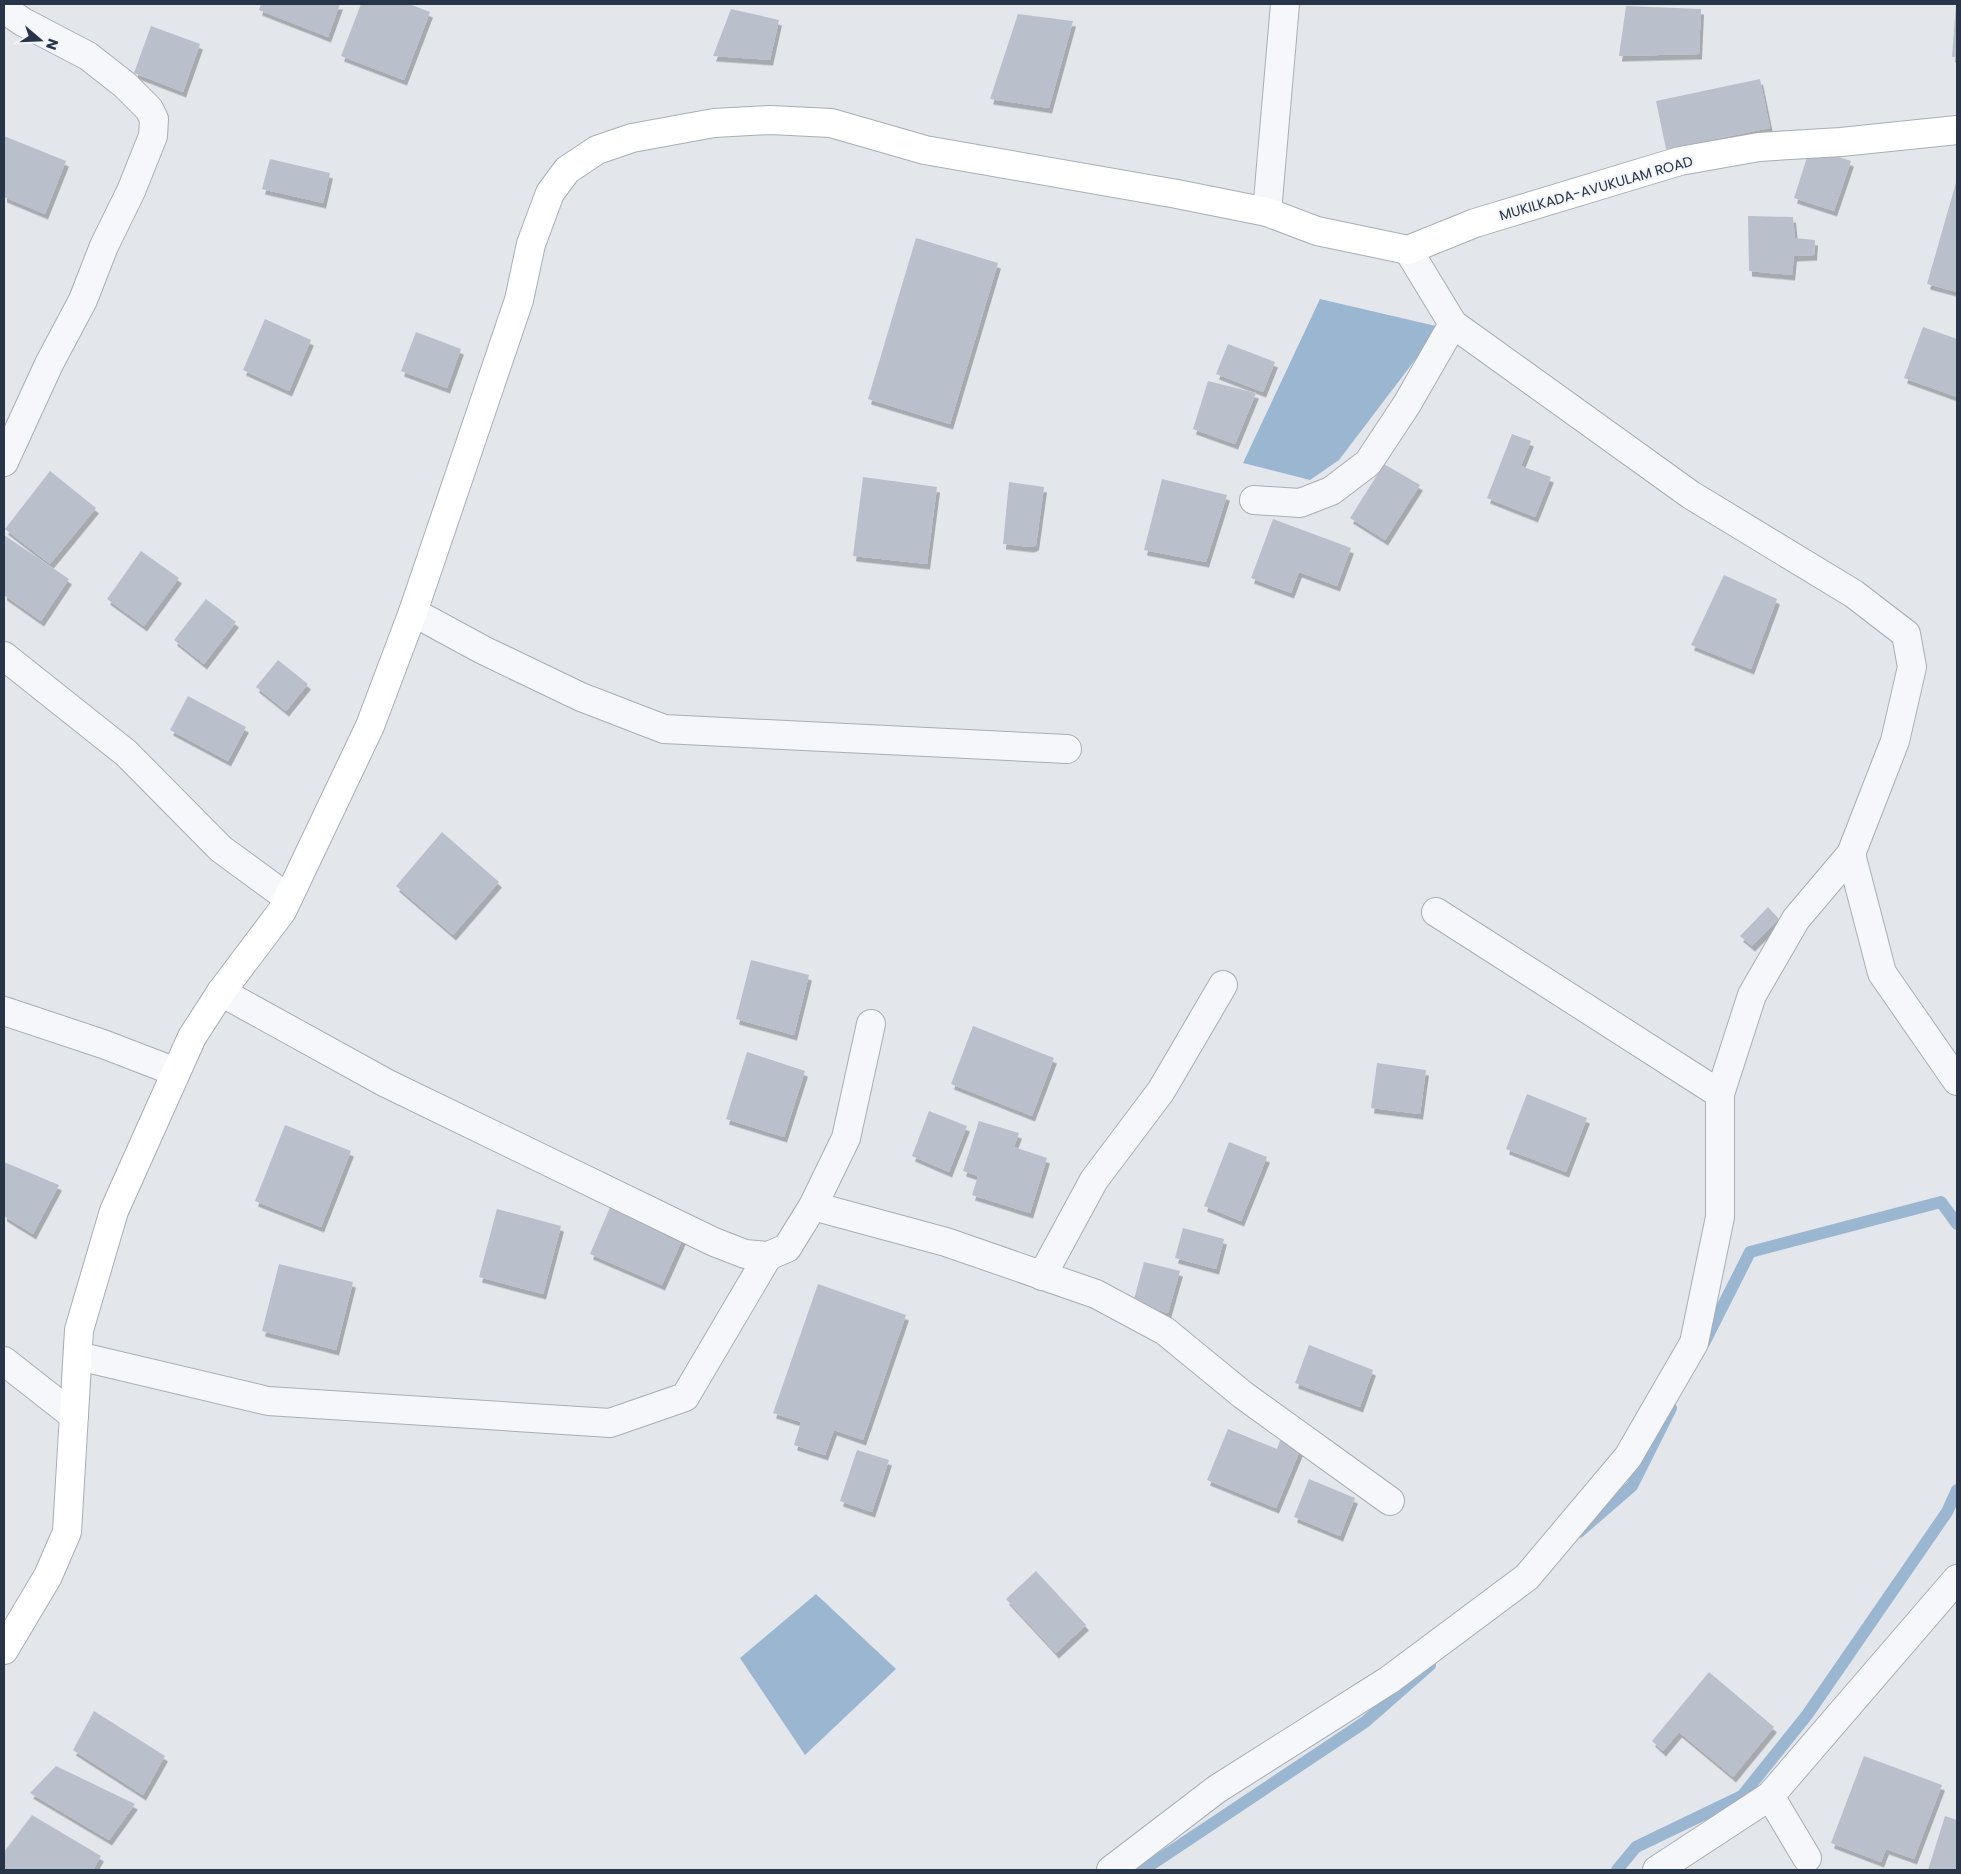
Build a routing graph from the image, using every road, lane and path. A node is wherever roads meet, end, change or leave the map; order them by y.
1 (1285, 4) edge
2 (4, 9) edge
3 (1957, 130) edge
4 (1267, 212) junction
5 (1408, 250) junction
6 (1453, 324) junction
7 (4, 462) edge
8 (1254, 500) dead end
9 (413, 612) junction
10 (4, 656) edge
11 (1066, 749) dead end
12 (1851, 854) junction
13 (288, 898) junction
14 (1436, 912) dead end
15 (1223, 985) dead end
16 (221, 992) junction
17 (4, 1011) edge
18 (871, 1024) dead end
19 (176, 1072) junction
20 (1957, 1081) edge
21 (1720, 1094) junction
22 (813, 1206) junction
23 (768, 1256) junction
24 (1042, 1276) junction
25 (78, 1356) junction
26 (4, 1361) edge
27 (74, 1416) junction
28 (1390, 1501) dead end
29 (1957, 1579) edge
30 (4, 1650) edge
31 (1770, 1796) junction
32 (1807, 1858) dead end
33 (1111, 1870) edge
34 (1657, 1870) edge

1 - 4 street
2 - 7 street
3 - 5 main road, MUKILKADA-AVUKULAM ROAD
4 - 5 main road
4 - 9 main road
5 - 6 street
6 - 8 street
6 - 12 street
9 - 11 street
9 - 13 main road
10 - 13 street
12 - 20 street
12 - 21 street
13 - 16 main road
14 - 21 street
15 - 24 street
16 - 19 main road
16 - 23 street
17 - 19 street
18 - 22 street
19 - 25 main road
21 - 33 street
22 - 23 street
22 - 24 street
23 - 25 street
24 - 28 street
25 - 27 main road
26 - 27 street
27 - 30 main road
29 - 31 street
31 - 32 street
31 - 34 street

